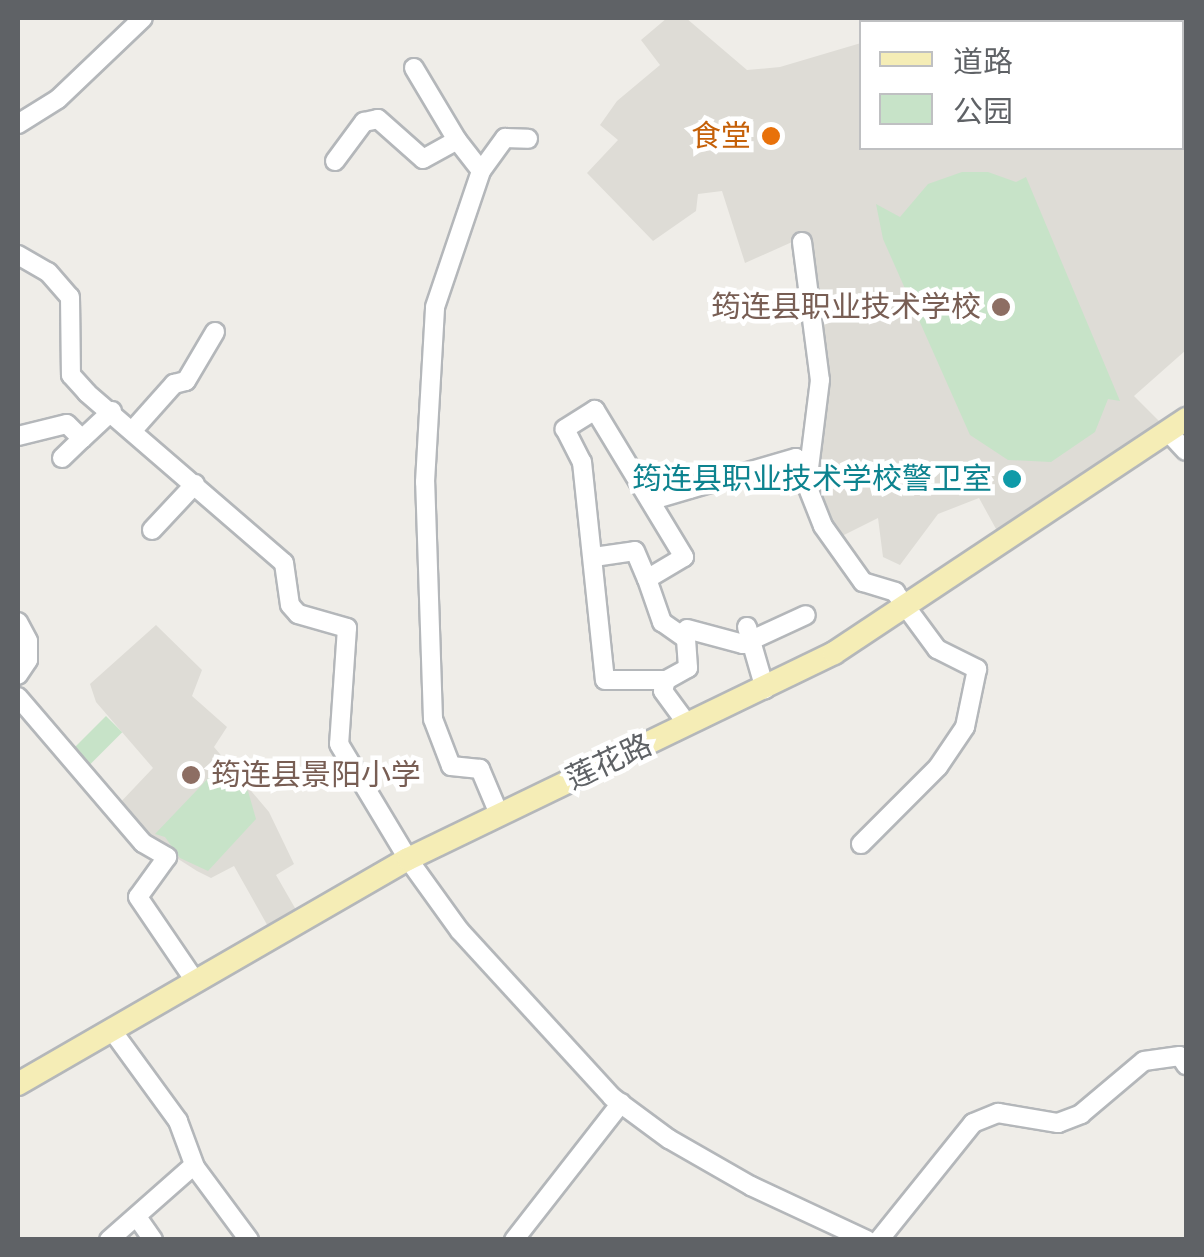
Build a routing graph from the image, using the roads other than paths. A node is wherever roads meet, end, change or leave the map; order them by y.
1 (143, 18) edge
2 (414, 68) dead end
3 (18, 124) edge
4 (528, 139) dead end
5 (457, 140) junction
6 (334, 161) dead end
7 (480, 170) junction
8 (802, 242) dead end
9 (18, 255) edge
10 (216, 332) dead end
11 (112, 411) junction
12 (1178, 426) edge
13 (134, 430) junction
14 (18, 436) edge
15 (82, 439) junction
16 (1186, 451) edge
17 (62, 458) dead end
18 (809, 482) junction
19 (195, 484) junction
20 (652, 500) junction
21 (152, 530) dead end
22 (594, 558) junction
23 (647, 579) junction
24 (911, 607) junction
25 (806, 614) dead end
26 (18, 622) edge
27 (687, 628) dead end
28 (747, 635) junction
29 (18, 675) edge
30 (666, 680) junction
31 (765, 689) junction
32 (18, 697) edge
33 (688, 725) junction
34 (499, 814) junction
35 (861, 844) dead end
36 (408, 860) junction
37 (195, 981) junction
38 (111, 1030) junction
39 (1186, 1065) edge
40 (18, 1084) edge
41 (621, 1104) junction
42 (194, 1165) junction
43 (137, 1217) junction
44 (109, 1240) edge
45 (153, 1240) edge
46 (249, 1240) edge
47 (514, 1240) edge
48 (866, 1240) edge
49 (879, 1240) edge

1 - 3 street
2 - 5 street
4 - 7 street
5 - 6 street
5 - 7 street
7 - 34 street
8 - 18 street
9 - 11 street
10 - 13 street
11 - 13 street
11 - 15 street
12 - 16 street
12 - 24 main road, 莲花路
13 - 19 street
14 - 15 street
15 - 17 street
18 - 20 street
18 - 24 street
19 - 21 street
19 - 36 street
20 - 22 street
20 - 23 street
22 - 23 street
22 - 30 street
23 - 30 street
24 - 31 main road, 莲花路
24 - 35 street
25 - 28 street
26 - 29 street
27 - 28 street
28 - 31 street
30 - 33 street
31 - 33 main road, 莲花路
32 - 37 street
33 - 34 main road, 莲花路
34 - 36 main road, 莲花路
36 - 37 main road, 莲花路
36 - 41 street
37 - 38 main road, 莲花路
38 - 40 main road, 莲花路
38 - 42 street
39 - 49 street
41 - 47 street
41 - 48 street
42 - 43 street
42 - 46 street
43 - 44 street
43 - 45 street

